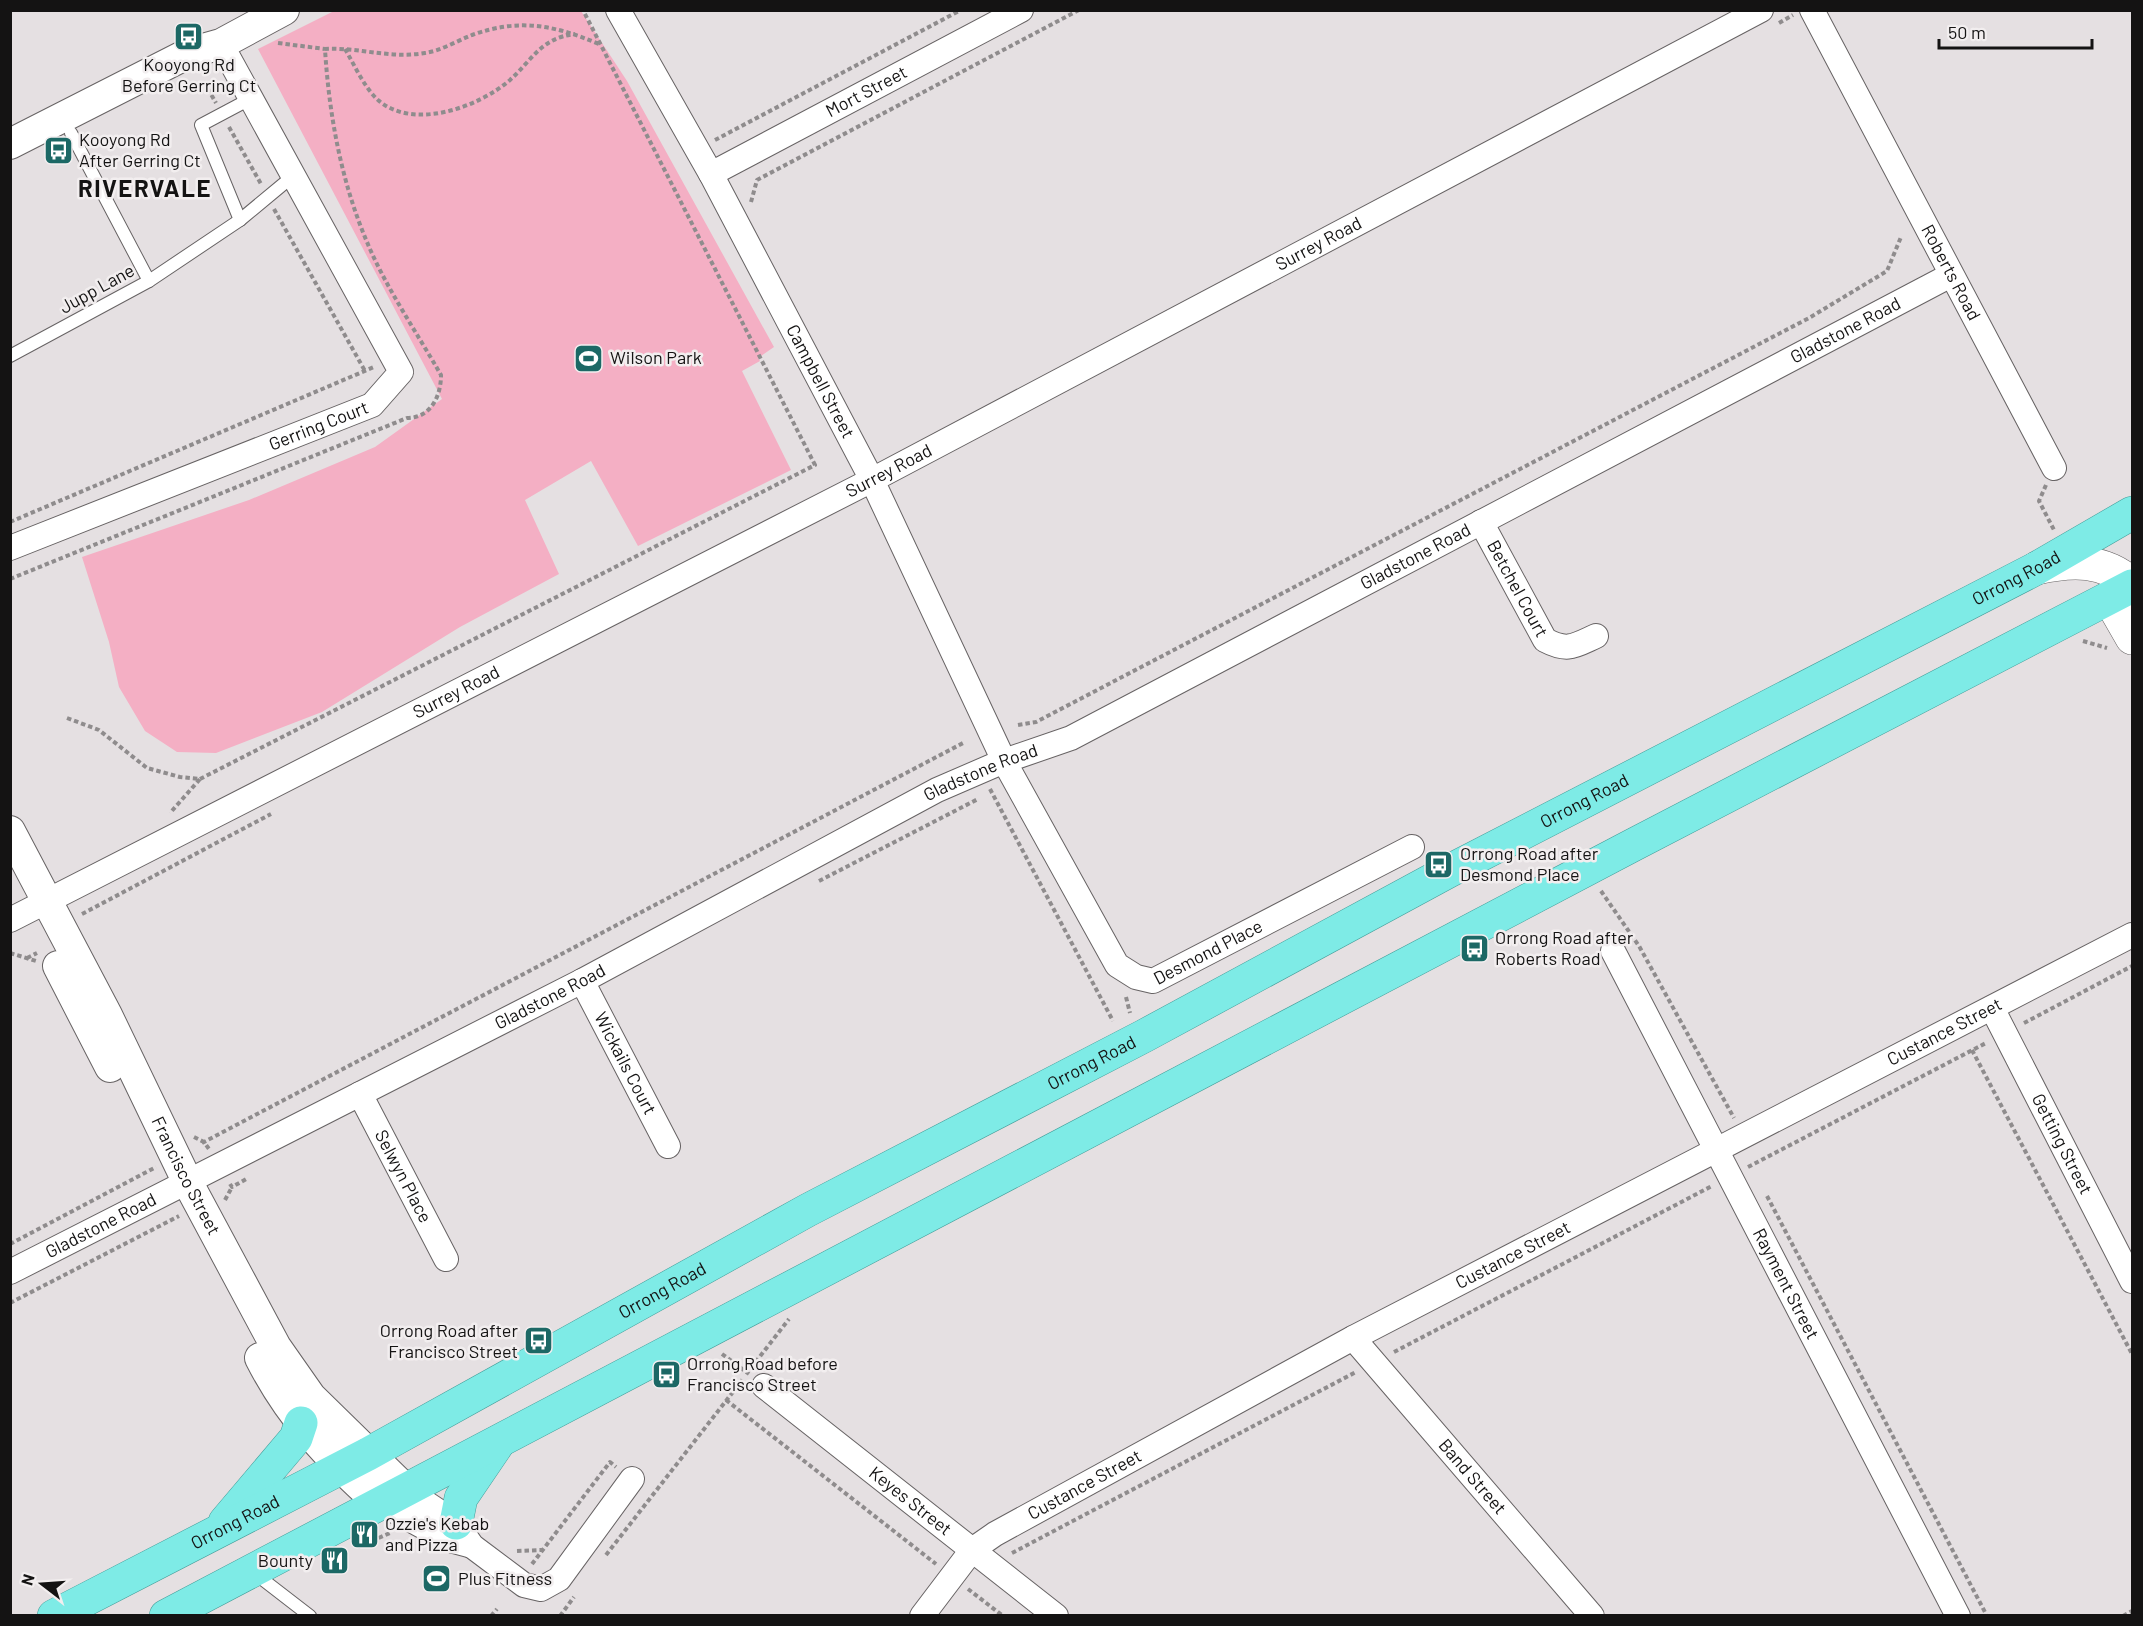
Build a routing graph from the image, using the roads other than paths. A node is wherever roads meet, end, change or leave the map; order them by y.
1 (284, 10) edge
2 (618, 10) edge
3 (1021, 10) edge
4 (1761, 10) edge
5 (1812, 10) edge
6 (221, 44) junction
7 (250, 99) junction
8 (71, 133) junction
9 (10, 144) edge
10 (10, 165) edge
11 (711, 174) junction
12 (293, 176) junction
13 (240, 220) junction
14 (1951, 275) junction
15 (149, 281) junction
16 (10, 356) edge
17 (2054, 468) road end
18 (872, 480) junction
19 (2133, 513) edge
20 (1481, 522) junction
21 (10, 549) edge
22 (2037, 568) junction
23 (2125, 589) edge
24 (1596, 636) dead end
25 (2133, 638) edge
26 (1004, 760) junction
27 (10, 831) edge
28 (1412, 847) dead end
29 (10, 875) edge
30 (29, 911) edge
31 (2133, 935) edge
32 (1613, 951) dead end
33 (582, 981) junction
34 (1992, 1008) junction
35 (360, 1094) junction
36 (668, 1146) dead end
37 (1717, 1149) junction
38 (187, 1186) junction
39 (446, 1259) dead end
40 (10, 1272) edge
41 (2133, 1281) edge
42 (1353, 1338) junction
43 (755, 1380) road end
44 (301, 1424) junction
45 (502, 1438) junction
46 (354, 1461) junction
47 (632, 1479) dead end
48 (391, 1495) junction
49 (216, 1532) junction
50 (464, 1534) junction
51 (981, 1557) junction
52 (252, 1571) junction
53 (54, 1616) edge
54 (166, 1616) edge
55 (309, 1616) edge
56 (922, 1616) edge
57 (1056, 1616) edge
58 (1592, 1616) edge
59 (1958, 1616) edge

1 - 6 street
2 - 11 street, Campbell Street
3 - 11 street, Mort Street
4 - 18 street, Surrey Road
5 - 14 street, Roberts Road
6 - 7 street
6 - 8 street
6 - 9 street
7 - 12 street
7 - 13 lane
8 - 10 street
8 - 15 lane, Jupp Lane
11 - 18 street, Campbell Street
12 - 13 lane
12 - 21 street, Gerring Court
13 - 15 lane
14 - 17 street, Roberts Road
14 - 20 street, Gladstone Road
15 - 16 lane, Jupp Lane
18 - 26 street, Campbell Street
18 - 30 street, Surrey Road
19 - 22 highway, Orrong Road
20 - 24 street, Betchel Court
20 - 26 street, Gladstone Road
22 - 23 main road
22 - 46 highway, Orrong Road
23 - 25 main road
23 - 45 highway
26 - 28 street, Desmond Place
26 - 33 street, Gladstone Road
27 - 30 street, Francisco Street
29 - 30 street, Francisco Street
30 - 38 street, Francisco Street
31 - 34 street, Custance Street
32 - 37 street, Rayment Street
33 - 35 street, Gladstone Road
33 - 36 street, Wickails Court
34 - 37 street, Custance Street
34 - 41 street, Getting Street
35 - 38 street, Gladstone Road
35 - 39 street, Selwyn Place
37 - 42 street, Custance Street
37 - 59 street, Rayment Street
38 - 40 street, Gladstone Road
38 - 44 street, Francisco Street
38 - 46 street, Francisco Street
42 - 51 street, Custance Street
42 - 58 street, Band Street
43 - 51 street, Keyes Street
44 - 46 street, Francisco Street
44 - 49 highway
45 - 48 highway
45 - 50 highway
46 - 48 street, Francisco Street
46 - 49 highway, Orrong Road
47 - 50 street
48 - 50 street
48 - 52 highway
49 - 53 highway, Orrong Road
51 - 56 street, Custance Street
51 - 57 street, Keyes Street
52 - 54 highway
52 - 55 lane

